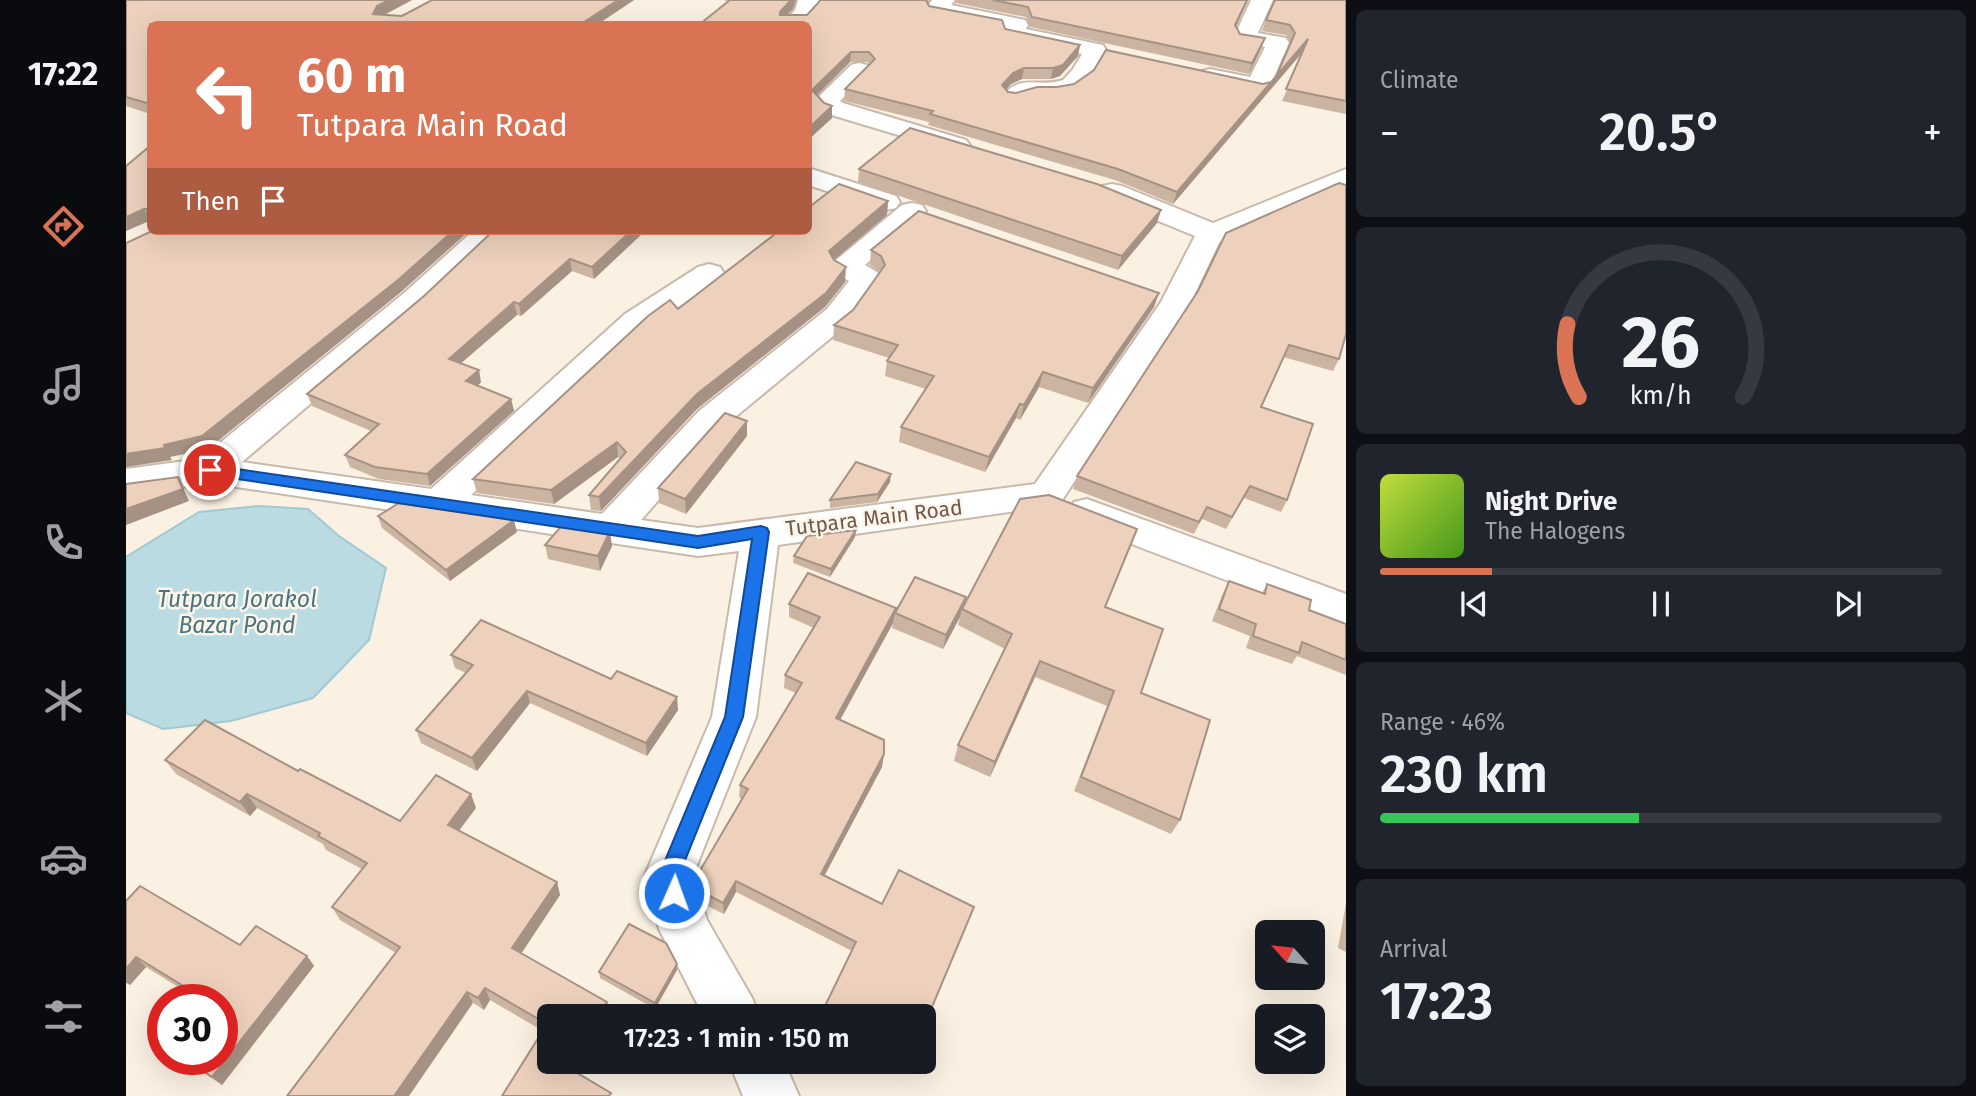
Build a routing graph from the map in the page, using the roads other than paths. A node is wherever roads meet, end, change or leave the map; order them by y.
1 (808, 0) edge
2 (944, 0) edge
3 (1262, 0) edge
4 (796, 21) edge
5 (1095, 50) junction
6 (1122, 56) edge
7 (859, 70) edge
8 (1190, 71) edge
9 (1014, 96) edge
10 (976, 150) edge
11 (812, 177) edge
12 (1346, 177) edge
13 (1091, 185) edge
14 (1213, 233) junction
15 (486, 235) edge
16 (709, 273) dead end
17 (210, 470) junction
18 (126, 482) edge
19 (1046, 496) junction
20 (440, 502) junction
21 (611, 529) junction
22 (761, 532) junction
23 (1346, 610) edge
24 (726, 1004) edge
25 (762, 1074) edge
26 (771, 1096) edge

1 - 4 street
2 - 5 street
3 - 8 street
5 - 6 street
5 - 9 street
7 - 10 street
11 - 21 street
12 - 14 street
13 - 14 street
14 - 19 street
15 - 17 street
16 - 20 street
17 - 18 street, Tutpara Main Road
17 - 20 street, Tutpara Main Road
19 - 22 street, Tutpara Main Road
19 - 23 street
20 - 21 street, Tutpara Main Road
21 - 22 street, Tutpara Main Road
22 - 24 street
25 - 26 street

